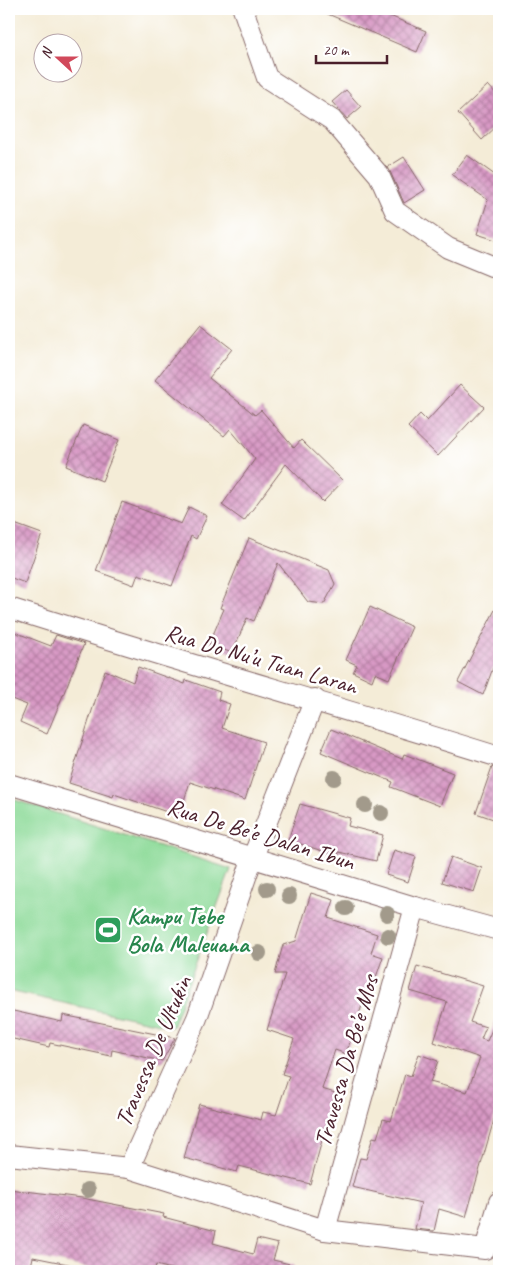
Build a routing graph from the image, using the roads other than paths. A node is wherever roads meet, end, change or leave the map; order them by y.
1 (243, 9) edge
2 (499, 270) edge
3 (9, 608) edge
4 (315, 700) junction
5 (499, 758) edge
6 (9, 784) edge
7 (253, 857) junction
8 (415, 907) junction
9 (499, 930) edge
10 (9, 1156) edge
11 (129, 1168) junction
12 (499, 1202) edge
13 (325, 1230) junction
14 (492, 1250) edge

1 - 2 street
3 - 4 street, Rua Do Nu’u Tuan Laran
4 - 5 street, Rua Do Nu’u Tuan Laran
4 - 7 street, Travessa De Ultukin
6 - 7 street, Rua De Be’e Dalan Ibun
7 - 8 street, Rua De Be’e Dalan Ibun
7 - 11 street, Travessa De Ultukin
8 - 9 street, Rua De Be’e Dalan Ibun
8 - 13 street, Travessa Da Be’e Mos
10 - 11 street
11 - 13 street
12 - 14 street
13 - 14 street

